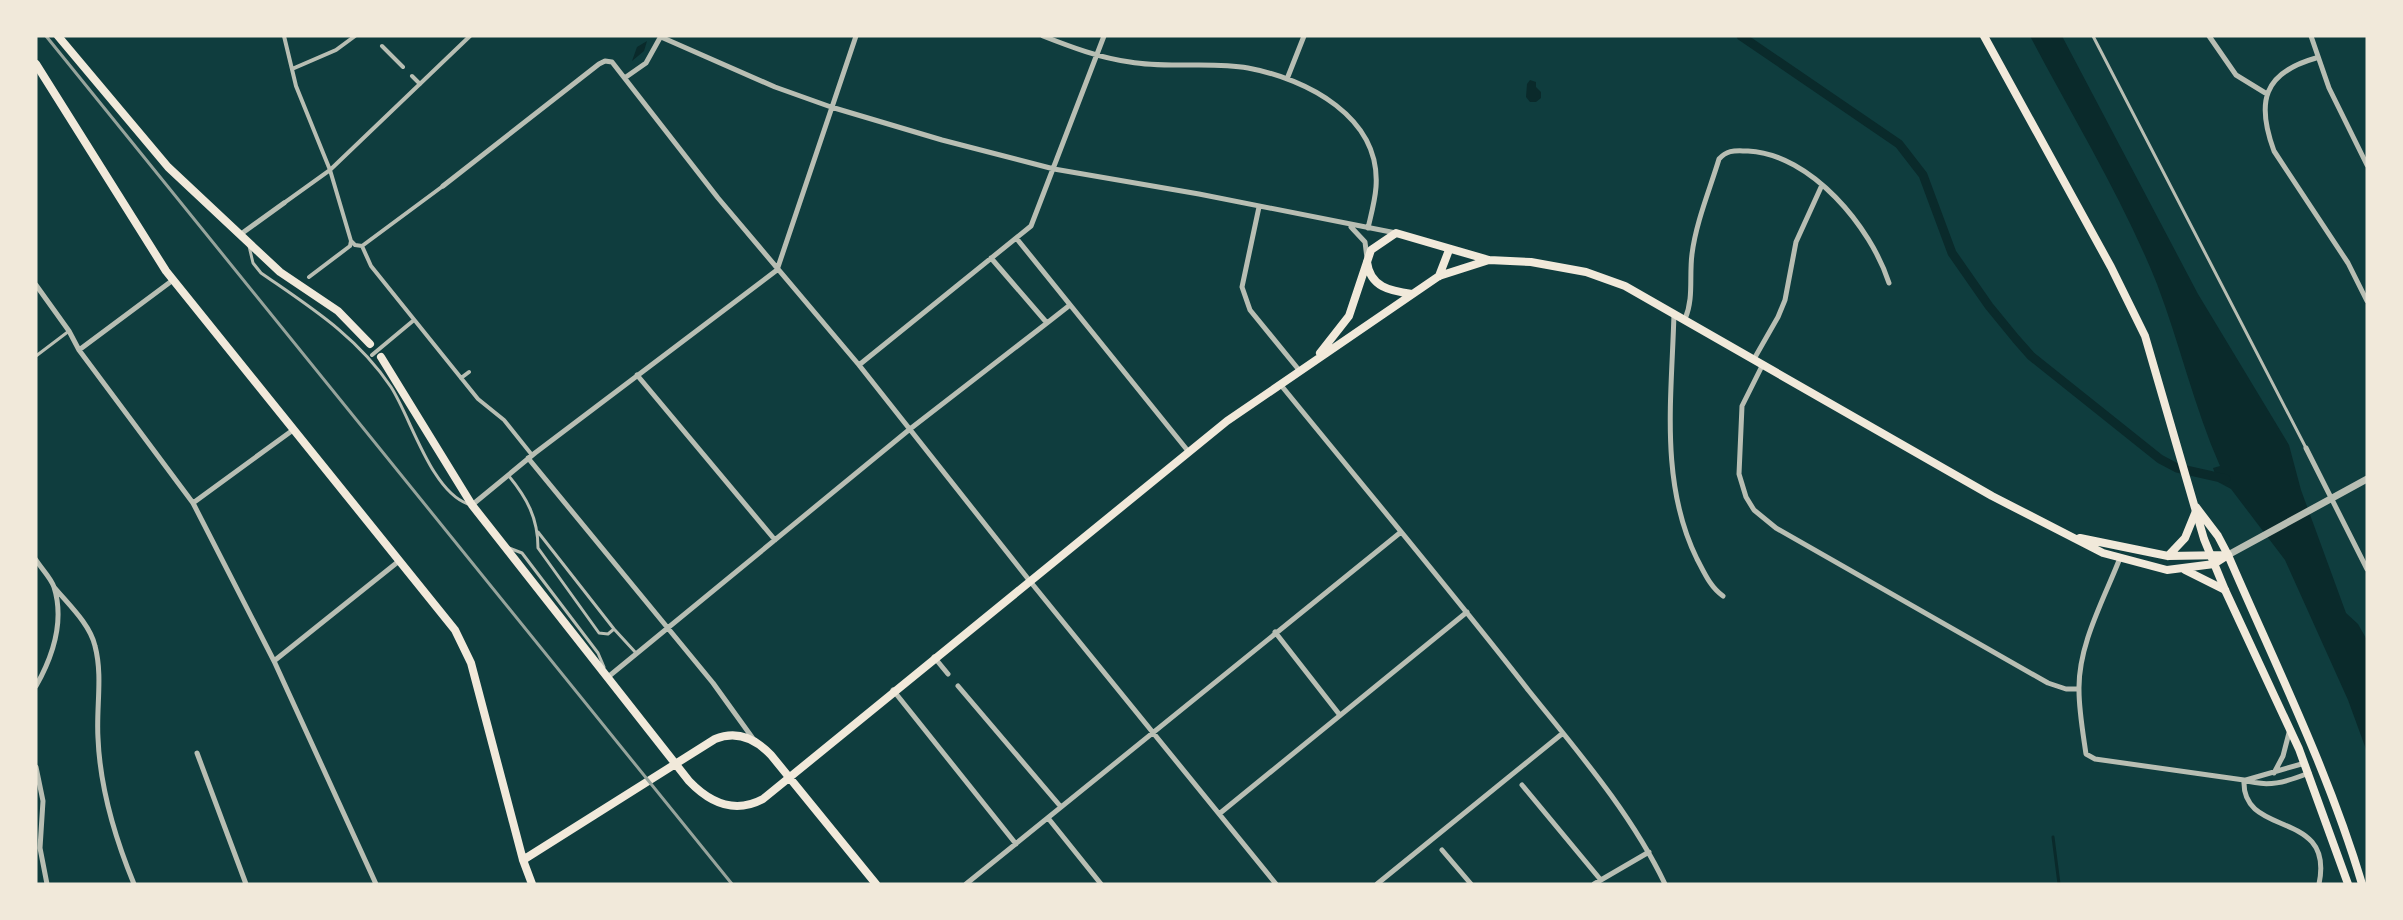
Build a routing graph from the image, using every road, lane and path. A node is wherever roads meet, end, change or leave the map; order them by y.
1 (58, 36) edge
2 (284, 36) edge
3 (355, 36) edge
4 (470, 36) edge
5 (660, 36) edge
6 (855, 36) edge
7 (1043, 36) edge
8 (1104, 36) edge
9 (1304, 36) edge
10 (1984, 36) edge
11 (2094, 36) edge
12 (2209, 36) edge
13 (2311, 36) edge
14 (382, 46) dead end
15 (1098, 55) junction
16 (2316, 58) junction
17 (36, 64) edge
18 (403, 68) dead end
19 (292, 69) junction
20 (412, 76) dead end
21 (626, 77) junction
22 (1287, 79) junction
23 (420, 84) junction
24 (2267, 94) junction
25 (831, 107) junction
26 (2367, 165) edge
27 (1054, 169) junction
28 (330, 170) junction
29 (1822, 185) junction
30 (443, 186) joint
31 (284, 203) joint
32 (1259, 207) junction
33 (1350, 226) junction
34 (1368, 228) junction
35 (1396, 233) junction
36 (241, 234) junction
37 (1017, 238) junction
38 (351, 241) junction
39 (249, 242) junction
40 (362, 246) junction
41 (1449, 250) junction
42 (991, 258) junction
43 (1367, 258) junction
44 (1489, 260) junction
45 (777, 270) junction
46 (1439, 276) junction
47 (309, 277) dead end
48 (173, 280) junction
49 (1889, 283) dead end
50 (36, 285) edge
51 (1412, 294) junction
52 (2367, 301) edge
53 (1070, 305) junction
54 (1674, 313) junction
55 (414, 320) junction
56 (1685, 320) junction
57 (1047, 323) junction
58 (69, 331) junction
59 (370, 344) dead end
60 (79, 350) junction
61 (372, 355) dead end
62 (36, 356) edge
63 (381, 357) dead end
64 (1317, 357) junction
65 (1754, 359) junction
66 (1762, 364) junction
67 (859, 365) junction
68 (1299, 370) junction
69 (469, 372) dead end
70 (637, 375) junction
71 (461, 378) junction
72 (1280, 384) junction
73 (910, 429) junction
74 (293, 430) junction
75 (2306, 448) joint
76 (1188, 451) junction
77 (530, 457) junction
78 (507, 474) junction
79 (2367, 479) edge
80 (2330, 500) junction
81 (193, 503) junction
82 (472, 505) junction
83 (2196, 508) junction
84 (538, 532) junction
85 (1401, 532) junction
86 (2073, 537) junction
87 (775, 540) junction
88 (2125, 548) junction
89 (2210, 554) junction
90 (2228, 555) junction
91 (2168, 556) junction
92 (2120, 558) junction
93 (36, 560) edge
94 (399, 561) junction
95 (2214, 564) junction
96 (2367, 569) edge
97 (2183, 570) junction
98 (1029, 580) junction
99 (54, 587) junction
100 (2225, 590) junction
101 (1723, 596) dead end
102 (1467, 612) junction
103 (668, 628) junction
104 (614, 629) junction
105 (1275, 632) junction
106 (637, 654) junction
107 (934, 657) junction
108 (274, 661) junction
109 (948, 674) dead end
110 (608, 677) junction
111 (36, 686) edge
112 (958, 686) dead end
113 (2079, 689) junction
114 (893, 690) junction
115 (1339, 714) junction
116 (2290, 728) junction
117 (1152, 731) junction
118 (1563, 733) junction
119 (755, 741) junction
120 (197, 753) dead end
121 (2305, 763) junction
122 (2319, 763) junction
123 (36, 767) edge
124 (2274, 773) junction
125 (2309, 773) junction
126 (789, 777) junction
127 (2244, 780) junction
128 (1522, 785) dead end
129 (1061, 807) junction
130 (1219, 814) junction
131 (1047, 818) junction
132 (1016, 844) junction
133 (1442, 850) dead end
134 (1649, 852) junction
135 (523, 860) junction
136 (1600, 879) junction
137 (47, 884) edge
138 (134, 884) edge
139 (246, 884) edge
140 (376, 884) edge
141 (532, 884) edge
142 (876, 884) edge
143 (966, 884) edge
144 (1101, 884) edge
145 (1276, 884) edge
146 (1377, 884) edge
147 (1471, 884) edge
148 (1594, 884) edge
149 (1665, 884) edge
150 (2319, 884) edge
151 (2348, 884) edge
152 (2362, 884) edge

1 - 36 main road
2 - 19 street
3 - 19 street
4 - 23 street
5 - 21 street
5 - 25 street
6 - 25 street
7 - 15 street
8 - 15 street
9 - 22 street
10 - 83 main road
11 - 75 lane
12 - 24 street
13 - 16 street
14 - 18 street
15 - 22 street
15 - 27 street
16 - 24 street
16 - 26 street
17 - 48 main road
19 - 28 street
20 - 23 street
21 - 30 street
21 - 45 street
22 - 34 street
23 - 28 street
24 - 52 street
25 - 27 street
25 - 45 street
27 - 32 street
27 - 37 street
28 - 31 street
28 - 38 street
29 - 49 street
29 - 56 street
29 - 65 street
30 - 40 street
31 - 36 street
32 - 33 street
32 - 68 street
33 - 34 street
33 - 43 street
34 - 35 street
35 - 41 main road
35 - 43 main road
36 - 39 main road
37 - 42 street
37 - 53 street
38 - 40 street
38 - 47 street
39 - 59 main road
39 - 82 lane
40 - 55 street
41 - 44 main road
41 - 46 main road
42 - 57 street
42 - 67 street
43 - 51 main road
43 - 64 main road
44 - 46 main road
44 - 54 main road
45 - 67 street
45 - 70 street
46 - 51 main road
48 - 60 street
48 - 74 main road
50 - 58 street
51 - 64 main road
53 - 57 street
53 - 76 street
54 - 56 main road
54 - 101 street
55 - 61 street
55 - 71 street
56 - 65 main road
57 - 73 street
58 - 60 street
58 - 62 lane
60 - 81 street
63 - 82 main road
64 - 68 main road
65 - 66 main road
66 - 86 main road
66 - 113 street
67 - 73 street
68 - 72 main road
69 - 71 street
70 - 77 street
70 - 87 street
71 - 77 street
72 - 76 main road
72 - 85 street
73 - 87 street
73 - 98 street
74 - 81 street
74 - 94 main road
75 - 80 street
76 - 98 main road
77 - 78 street
77 - 103 street
78 - 82 street
78 - 84 lane
79 - 80 street
80 - 90 street
80 - 96 street
81 - 108 street
82 - 110 main road
83 - 89 main road
83 - 90 main road
83 - 91 main road
84 - 104 lane
84 - 104 lane
85 - 102 street
85 - 105 street
86 - 88 main road
86 - 92 main road
87 - 103 street
88 - 91 main road
88 - 92 main road
89 - 90 main road
89 - 91 main road
89 - 95 main road
90 - 95 main road
90 - 122 main road
92 - 97 main road
92 - 113 street
93 - 99 street
94 - 108 street
94 - 135 main road
95 - 97 main road
95 - 100 main road
97 - 100 main road
98 - 107 main road
98 - 117 street
99 - 111 street
99 - 138 street
100 - 116 main road
102 - 115 street
102 - 118 street
103 - 106 street
103 - 119 street
104 - 106 lane
105 - 115 street
105 - 117 street
106 - 110 street
107 - 109 street
107 - 114 main road
108 - 140 street
110 - 126 main road
112 - 129 street
113 - 127 street
114 - 126 main road
114 - 132 street
115 - 130 street
116 - 121 main road
116 - 124 street
117 - 129 street
117 - 130 street
118 - 134 street
118 - 146 street
119 - 126 main road
119 - 135 main road
120 - 139 street
121 - 122 main road
121 - 124 street
121 - 125 main road
122 - 125 main road
122 - 152 main road
123 - 137 street
124 - 127 street
125 - 127 street
125 - 151 main road
126 - 142 main road
127 - 150 street
128 - 136 street
129 - 131 street
130 - 145 street
131 - 132 street
131 - 144 street
132 - 143 street
133 - 147 street
134 - 136 street
134 - 149 street
135 - 141 main road
136 - 148 street

